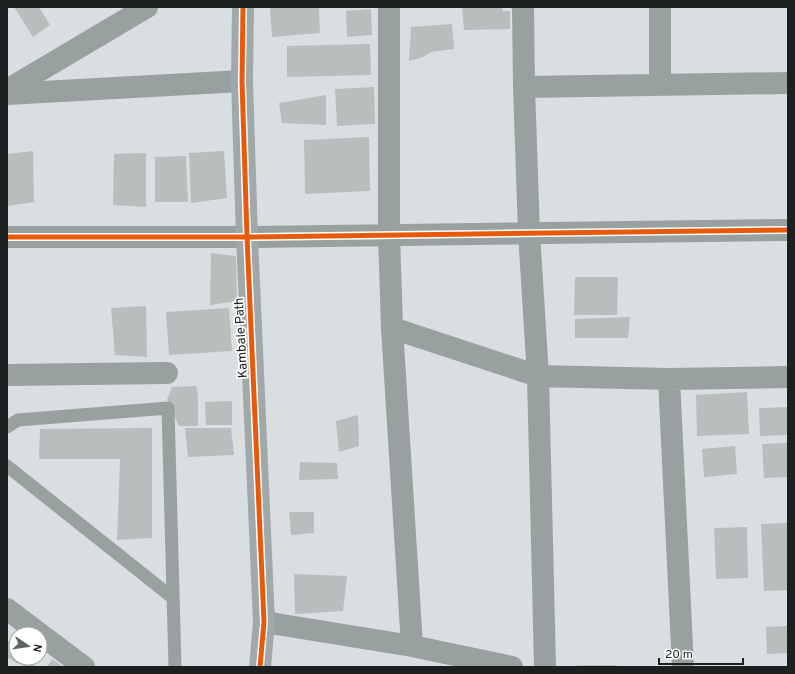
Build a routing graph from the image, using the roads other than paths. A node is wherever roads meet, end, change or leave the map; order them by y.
1 (147, 7) edge
2 (243, 7) edge
3 (389, 7) edge
4 (523, 7) edge
5 (660, 7) edge
6 (242, 81) junction
7 (788, 83) edge
8 (660, 85) junction
9 (524, 87) junction
10 (7, 90) edge
11 (7, 94) edge
12 (788, 230) edge
13 (529, 233) junction
14 (389, 235) junction
15 (7, 237) edge
16 (247, 237) junction
17 (392, 328) junction
18 (167, 373) dead end
19 (7, 375) edge
20 (538, 376) junction
21 (788, 377) edge
22 (669, 379) junction
23 (7, 427) edge
24 (7, 466) edge
25 (173, 598) junction
26 (7, 609) edge
27 (264, 622) junction
28 (412, 646) junction
29 (84, 667) edge
30 (175, 667) edge
31 (260, 667) edge
32 (512, 667) edge
33 (544, 667) edge
34 (683, 667) edge

1 - 10 street
2 - 6 street, Kambale Path
3 - 14 street
4 - 9 street
5 - 8 street
6 - 11 street
6 - 16 street, Kambale Path
7 - 8 street
8 - 9 street
9 - 13 street
12 - 13 street
13 - 14 street
13 - 20 street
14 - 16 street
14 - 17 street
15 - 16 street
16 - 27 street, Kambale Path
17 - 20 street
17 - 28 street
18 - 19 street
20 - 22 street
20 - 33 street
21 - 22 street
22 - 34 street
23 - 25 lane
24 - 25 lane
25 - 30 lane
26 - 29 street
27 - 28 street
27 - 31 street, Kambale Path
28 - 32 street

